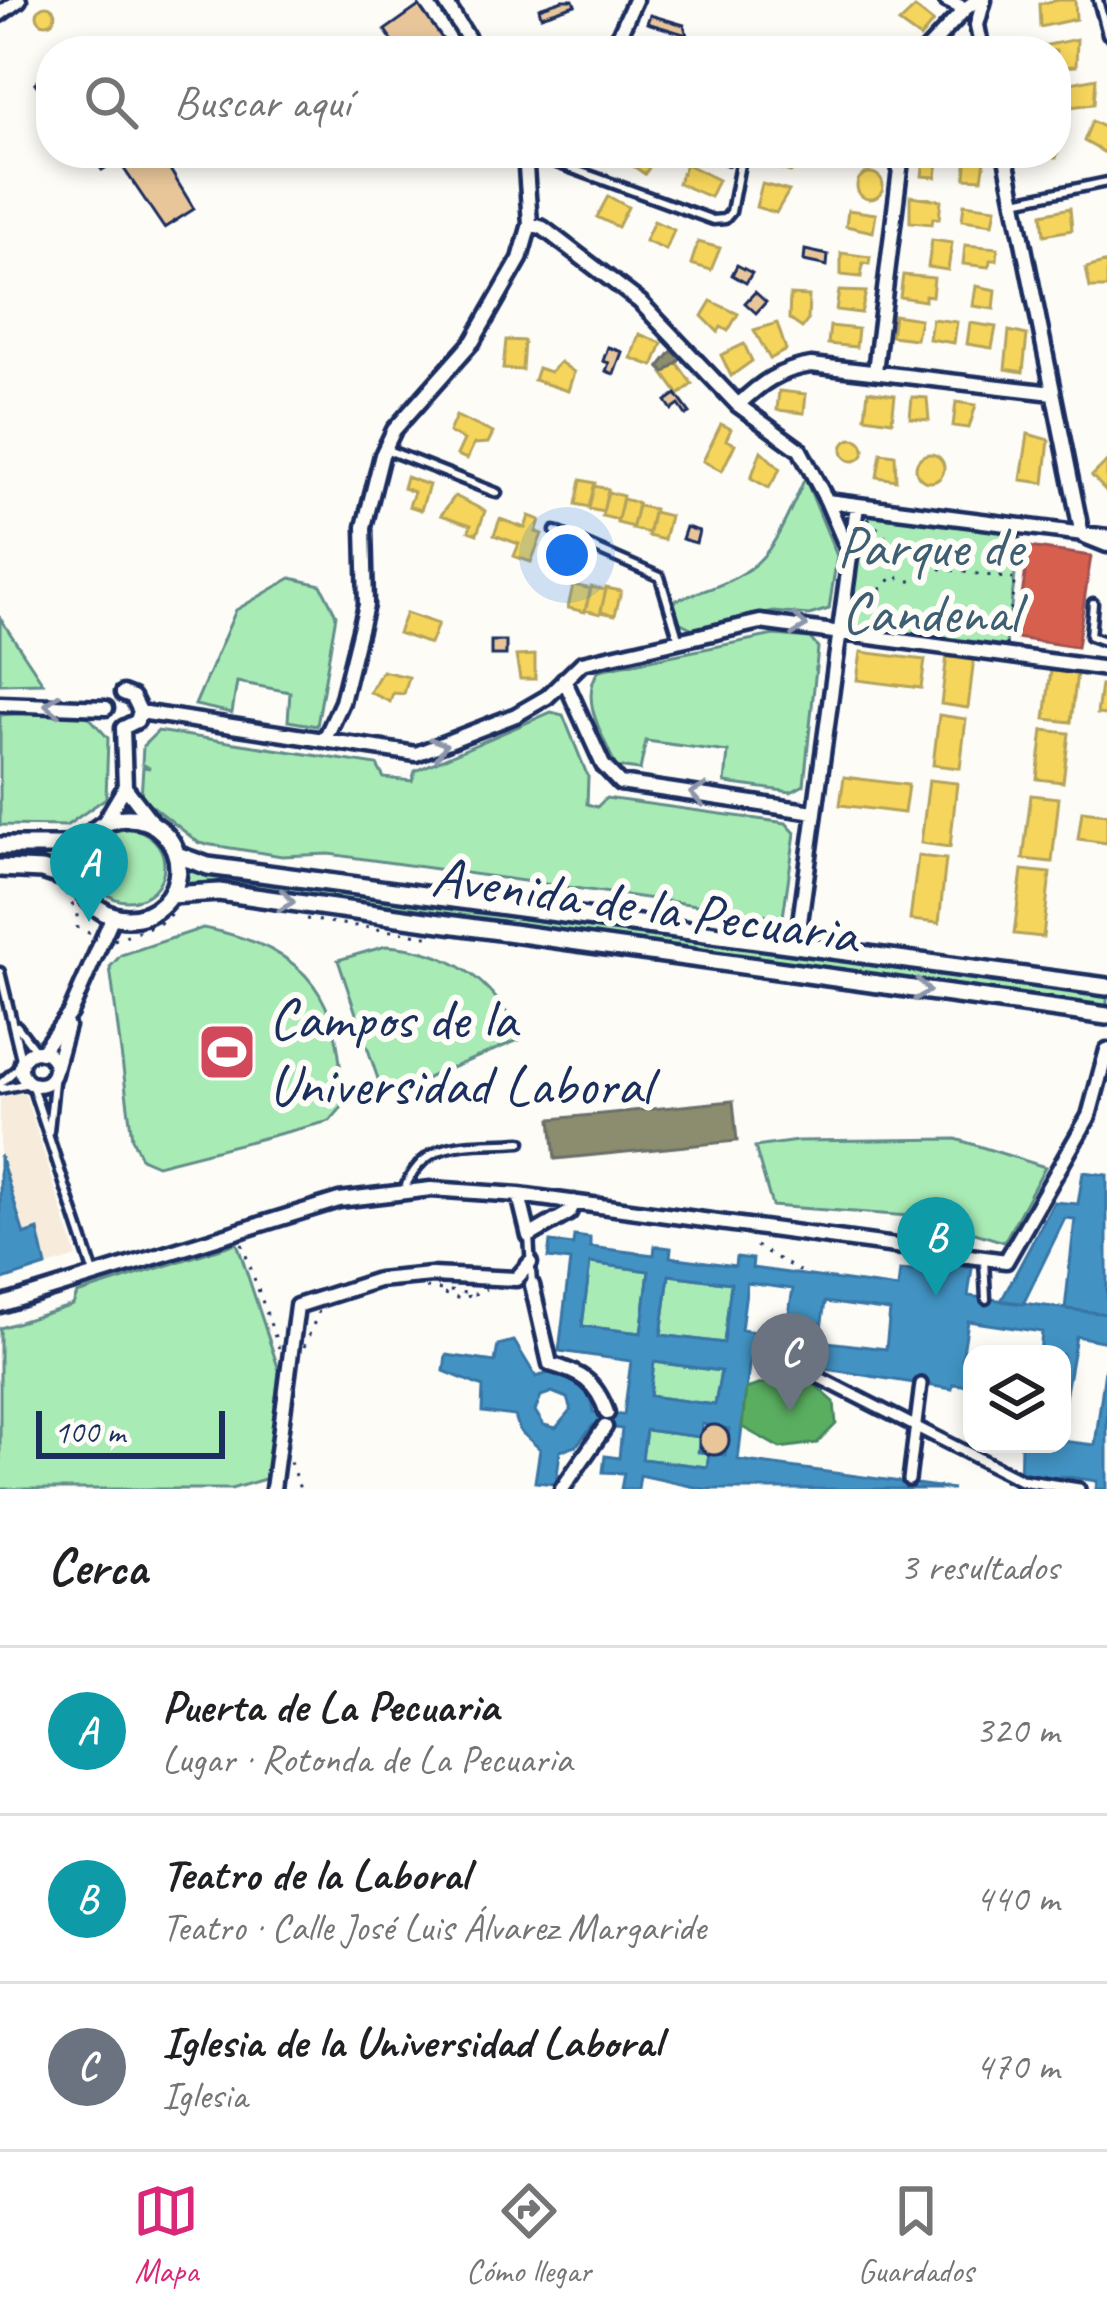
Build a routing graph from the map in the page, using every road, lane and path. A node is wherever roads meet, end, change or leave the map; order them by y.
1 (19, 0) edge
2 (444, 0) edge
3 (635, 0) edge
4 (946, 0) edge
5 (1098, 0) edge
6 (975, 3) edge
7 (0, 14) edge
8 (1107, 34) edge
9 (467, 36) edge
10 (619, 36) edge
11 (941, 36) edge
12 (979, 36) edge
13 (528, 168) edge
14 (569, 168) edge
15 (739, 168) edge
16 (900, 168) edge
17 (1008, 168) edge
18 (1107, 182) edge
19 (1015, 201) junction
20 (530, 224) junction
21 (875, 371) junction
22 (1053, 393) junction
23 (738, 405) junction
24 (385, 448) junction
25 (497, 493) dead end
26 (827, 502) junction
27 (856, 506) junction
28 (1022, 528) junction
29 (555, 531) dead end
30 (1082, 535) junction
31 (1107, 541) edge
32 (899, 552) junction
33 (849, 553) junction
34 (925, 567) junction
35 (896, 574) junction
36 (1015, 580) junction
37 (1093, 603) dead end
38 (838, 631) junction
39 (678, 637) junction
40 (1107, 643) edge
41 (1005, 653) junction
42 (1107, 668) edge
43 (564, 680) junction
44 (0, 704) edge
45 (106, 708) junction
46 (140, 712) junction
47 (122, 728) junction
48 (325, 740) junction
49 (125, 787) junction
50 (814, 812) junction
51 (103, 824) junction
52 (155, 826) junction
53 (87, 838) junction
54 (0, 846) edge
55 (177, 855) junction
56 (0, 868) edge
57 (80, 882) junction
58 (55, 886) dead end
59 (170, 896) junction
60 (188, 906) dead end
61 (297, 916) dead end
62 (112, 917) junction
63 (106, 938) junction
64 (452, 940) dead end
65 (797, 944) junction
66 (0, 972) edge
67 (1107, 987) edge
68 (70, 1013) junction
69 (1107, 1016) edge
70 (16, 1023) junction
71 (1107, 1050) edge
72 (39, 1052) junction
73 (22, 1064) junction
74 (55, 1070) junction
75 (30, 1083) junction
76 (0, 1087) edge
77 (49, 1134) junction
78 (521, 1142) dead end
79 (403, 1192) junction
80 (519, 1195) junction
81 (574, 1202) junction
82 (554, 1219) junction
83 (238, 1232) junction
84 (529, 1236) junction
85 (757, 1246) dead end
86 (984, 1259) junction
87 (530, 1263) junction
88 (808, 1276) dead end
89 (95, 1277) junction
90 (532, 1285) joint
91 (443, 1293) dead end
92 (476, 1294) dead end
93 (986, 1299) dead end
94 (0, 1305) edge
95 (287, 1364) junction
96 (816, 1376) dead end
97 (921, 1384) dead end
98 (916, 1426) junction
99 (909, 1480) dead end
100 (273, 1489) edge
101 (562, 1489) edge
102 (1079, 1489) edge

1 - 7 street
2 - 9 street
3 - 10 street
4 - 6 street
5 - 8 lane
6 - 11 street
6 - 12 street
13 - 20 street
14 - 15 lane
16 - 21 street
17 - 19 street
18 - 19 lane
19 - 22 street
20 - 23 street
20 - 24 street
21 - 22 street
21 - 23 street
22 - 30 street
23 - 26 street
24 - 25 lane
24 - 48 street
26 - 27 street
26 - 33 street
27 - 28 street
27 - 32 path
27 - 33 street
28 - 30 street
28 - 36 path
29 - 39 lane
30 - 31 street
32 - 34 path
32 - 35 path
33 - 38 street
34 - 35 path
34 - 36 path
35 - 38 path
36 - 41 path
37 - 40 lane
39 -> 38 street
38 - 41 street
38 - 50 street
39 - 43 street
41 - 42 street
48 -> 43 street
50 -> 43 street
45 -> 44 street
45 - 46 street
45 - 47 street
46 - 47 street
46 - 48 street
47 - 49 street
49 - 51 street
49 - 52 street
50 - 65 street
51 - 52 street
51 - 53 street
52 - 55 street
53 - 54 street
53 - 57 street
55 - 59 street
55 - 65 street, Avenida de la Pecuaria
56 - 57 street
57 - 62 street
58 - 63 path
59 - 62 street
59 -> 69 street, Avenida de la Pecuaria
60 - 63 path
61 - 64 path
62 - 63 street
63 - 68 street
65 - 67 street, Avenida de la Pecuaria
66 - 70 lane
68 - 72 street
68 - 74 street
70 - 72 lane
70 - 73 lane
71 - 86 street
72 - 73 street
72 - 74 street
73 - 75 street
73 - 76 lane
74 - 75 street
74 - 77 lane
75 - 76 lane
75 - 77 lane
77 - 89 lane
78 - 79 lane
79 - 80 street
79 - 83 street
80 - 81 street
80 - 82 street
80 - 84 street
81 - 82 street
81 - 86 street
82 - 84 street
83 - 89 street
83 - 95 path
84 - 87 lane
85 - 88 path
86 - 93 lane
87 - 90 lane
87 - 95 street
89 - 94 street
90 - 101 street
91 - 92 path
95 - 100 street
96 - 98 street
97 - 98 street
98 - 99 street
98 - 102 street

